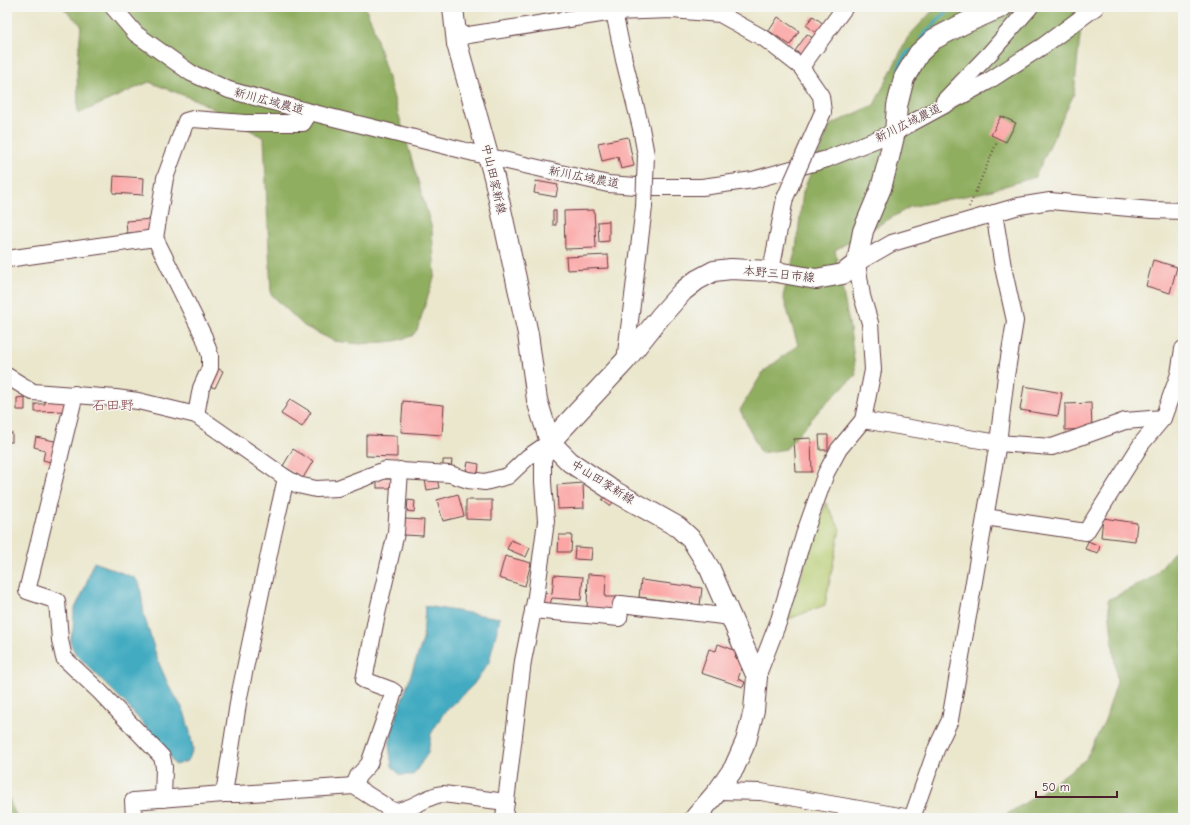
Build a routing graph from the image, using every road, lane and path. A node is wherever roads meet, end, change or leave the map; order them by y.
1 (113, 7) edge
2 (453, 7) edge
3 (845, 7) edge
4 (1002, 7) edge
5 (1030, 7) edge
6 (1096, 7) edge
7 (613, 10) edge
8 (456, 37) junction
9 (801, 67) junction
10 (310, 112) junction
11 (933, 112) junction
12 (895, 132) junction
13 (997, 142) dead end
14 (490, 157) junction
15 (1183, 211) edge
16 (994, 213) junction
17 (962, 222) junction
18 (155, 238) junction
19 (7, 259) edge
20 (857, 263) junction
21 (771, 271) junction
22 (1183, 349) edge
23 (625, 362) junction
24 (7, 376) edge
25 (75, 394) junction
26 (196, 415) junction
27 (1163, 418) junction
28 (863, 420) junction
29 (550, 442) junction
30 (998, 443) junction
31 (400, 470) junction
32 (286, 478) junction
33 (985, 517) junction
34 (533, 610) junction
35 (731, 617) junction
36 (757, 677) junction
37 (354, 786) junction
38 (718, 791) junction
39 (224, 794) junction
40 (163, 799) junction
41 (506, 802) junction
42 (134, 818) edge
43 (504, 818) edge
44 (695, 818) edge
45 (912, 818) edge

1 - 10 street, 新川広域農道
2 - 8 main road, 中山田家新線
3 - 9 street
4 - 12 main road
5 - 11 street
6 - 11 street, 新川広域農道
7 - 8 street
7 - 9 street
7 - 23 street, bridge
8 - 14 main road, 中山田家新線
9 - 21 street, bridge
10 - 14 street, 新川広域農道
10 - 18 street
11 - 12 street, 新川広域農道
12 - 14 street, 新川広域農道
12 - 20 main road
13 - 17 path
14 - 29 main road, 中山田家新線
15 - 16 street
16 - 17 street
16 - 30 street
17 - 20 street
18 - 19 street
18 - 26 street
20 - 21 main road, 本野三日市線
20 - 28 street
21 - 23 main road, 本野三日市線
22 - 27 street
23 - 29 main road, 本野三日市線
24 - 25 street
25 - 26 street
25 - 40 street
26 - 32 street
27 - 30 street
27 - 33 street
28 - 30 street
28 - 36 street
29 - 31 street
29 - 34 street
29 - 35 main road, 中山田家新線
30 - 33 street
31 - 32 street
31 - 37 street
32 - 39 street
33 - 45 street
34 - 35 street
34 - 41 street
35 - 36 main road, 中山田家新線
36 - 38 main road, 中山田家新線
37 - 39 street
37 - 41 street
38 - 44 main road, 中山田家新線
38 - 45 street
39 - 40 street
40 - 42 street
41 - 43 street

